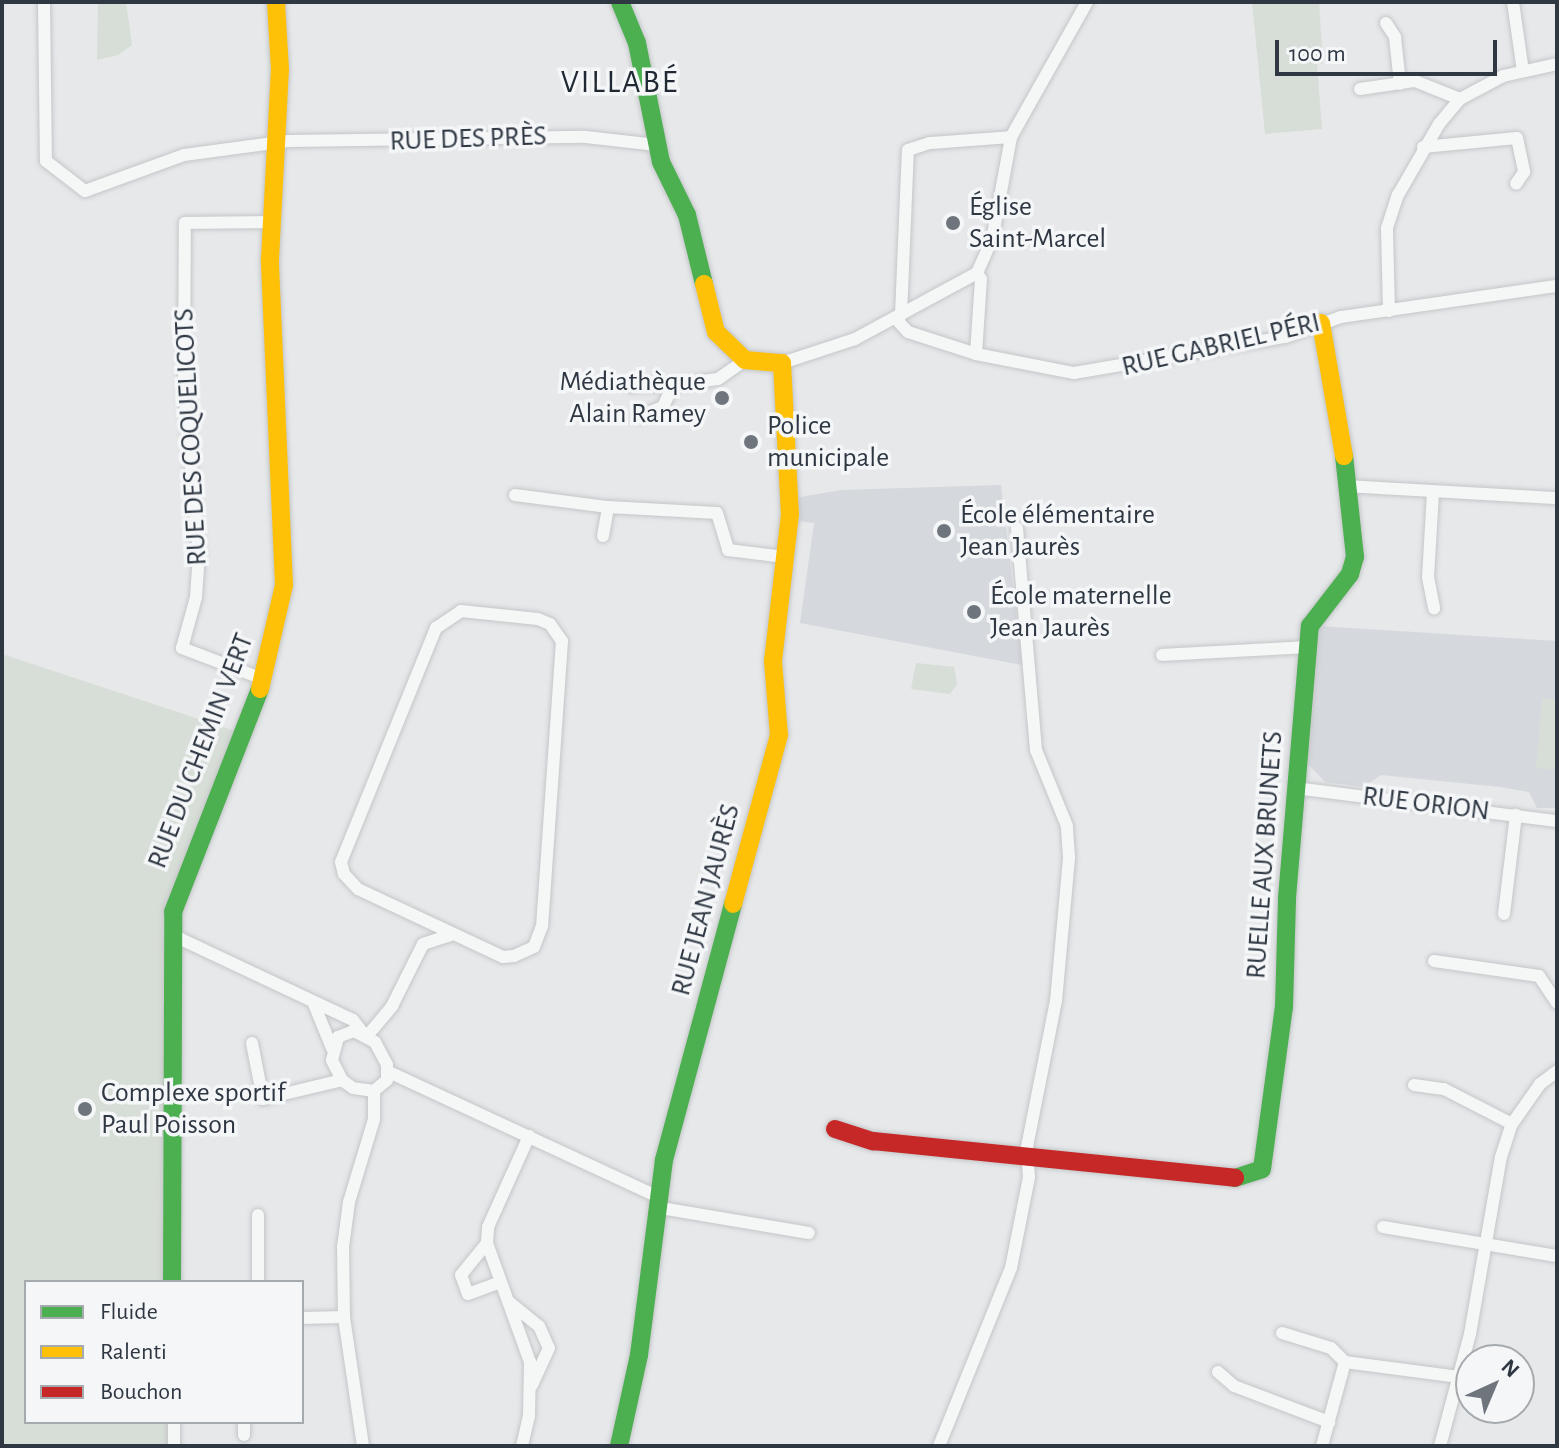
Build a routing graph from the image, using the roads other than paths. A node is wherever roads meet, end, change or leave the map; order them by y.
1 (44, 2) edge
2 (276, 2) edge
3 (620, 2) edge
4 (1087, 2) edge
5 (1513, 2) edge
6 (1386, 23) dead end
7 (1557, 64) edge
8 (1523, 71) junction
9 (1400, 84) junction
10 (1360, 89) dead end
11 (1460, 99) junction
12 (1011, 137) junction
13 (278, 144) junction
14 (657, 145) junction
15 (1423, 147) junction
16 (1516, 184) dead end
17 (269, 222) junction
18 (977, 273) junction
19 (1557, 286) edge
20 (1389, 311) junction
21 (898, 316) junction
22 (1321, 323) junction
23 (976, 354) junction
24 (745, 360) junction
25 (782, 363) junction
26 (673, 385) junction
27 (630, 386) dead end
28 (639, 417) dead end
29 (1347, 486) junction
30 (1433, 493) junction
31 (515, 495) dead end
32 (1557, 498) edge
33 (608, 507) junction
34 (1017, 528) dead end
35 (603, 536) dead end
36 (785, 557) junction
37 (1434, 608) dead end
38 (1308, 647) junction
39 (1162, 655) dead end
40 (263, 679) junction
41 (1295, 788) junction
42 (1516, 815) junction
43 (1557, 821) edge
44 (1504, 914) dead end
45 (412, 915) junction
46 (170, 934) junction
47 (453, 935) junction
48 (423, 944) junction
49 (1434, 961) dead end
50 (1557, 1003) edge
51 (314, 1004) junction
52 (365, 1034) junction
53 (252, 1043) dead end
54 (332, 1048) junction
55 (1557, 1071) edge
56 (389, 1072) junction
57 (342, 1080) junction
58 (1414, 1085) dead end
59 (374, 1091) junction
60 (1512, 1124) junction
61 (835, 1129) dead end
62 (529, 1136) junction
63 (1029, 1156) junction
64 (656, 1201) junction
65 (258, 1215) dead end
66 (1383, 1227) dead end
67 (809, 1233) dead end
68 (487, 1243) junction
69 (1484, 1244) junction
70 (1557, 1256) edge
71 (172, 1280) edge
72 (258, 1280) edge
73 (499, 1283) junction
74 (509, 1302) junction
75 (344, 1317) junction
76 (304, 1318) edge
77 (1282, 1333) dead end
78 (1465, 1344) edge
79 (1345, 1362) junction
80 (1218, 1372) dead end
81 (1455, 1376) edge
82 (532, 1385) junction
83 (1455, 1392) edge
84 (1329, 1422) junction
85 (174, 1424) edge
86 (174, 1446) edge
87 (363, 1446) edge
88 (522, 1446) edge
89 (619, 1446) edge
90 (939, 1446) edge
91 (1322, 1446) edge
92 (1440, 1446) edge

1 - 13 street, RUE DES PRÈS
2 - 13 street, RUE DU CHEMIN VERT
3 - 14 street
4 - 12 street
5 - 8 street
6 - 9 street
7 - 8 street
8 - 11 street
9 - 10 street
9 - 11 street
11 - 15 street
12 - 18 street
12 - 21 street
13 - 14 street, RUE DES PRÈS
13 - 17 street, RUE DU CHEMIN VERT
14 - 24 street
15 - 16 street
15 - 20 street
17 - 40 street, RUE DU CHEMIN VERT
17 - 40 street, RUE DES COQUELICOTS
18 - 21 street
18 - 23 street
19 - 20 street, RUE GABRIEL PÉRI
20 - 22 street, RUE GABRIEL PÉRI
21 - 23 street, RUE GABRIEL PÉRI
21 - 25 street
22 - 23 street, RUE GABRIEL PÉRI
22 - 29 street, RUELLE AUX BRUNETS
24 - 25 street
24 - 26 street
25 - 36 street, RUE JEAN JAURÈS
26 - 27 street
26 - 28 street
29 - 30 street
29 - 38 street, RUELLE AUX BRUNETS
30 - 32 street
30 - 37 street
31 - 33 street
33 - 35 street
33 - 36 street
34 - 63 street
36 - 64 street, RUE JEAN JAURÈS
38 - 39 street
38 - 41 street, RUELLE AUX BRUNETS
40 - 46 street, RUE DU CHEMIN VERT
41 - 42 street, RUE ORION
41 - 63 street, RUELLE AUX BRUNETS
42 - 43 street, RUE ORION
42 - 44 street
45 - 47 street
45 - 47 street
45 - 48 street
46 - 51 street
46 - 71 street, RUE DU CHEMIN VERT
47 - 48 street
48 - 52 street
49 - 50 street
51 - 52 street
51 - 54 street
52 - 54 street
52 - 56 street
53 - 57 street
54 - 57 street
55 - 60 street
56 - 59 street
56 - 62 street
57 - 59 street
58 - 60 street
59 - 75 street
60 - 69 street
61 - 63 street
62 - 64 street
62 - 68 street
63 - 90 street
64 - 67 street
64 - 89 street, RUE JEAN JAURÈS
65 - 72 street
66 - 69 street
68 - 73 street
68 - 73 street
69 - 70 street
69 - 78 street
73 - 74 street
74 - 82 street
74 - 82 street
75 - 76 street
75 - 87 street
77 - 79 street
79 - 81 street
79 - 84 street
80 - 84 street
82 - 88 street
83 - 92 street
84 - 91 street
85 - 86 street

